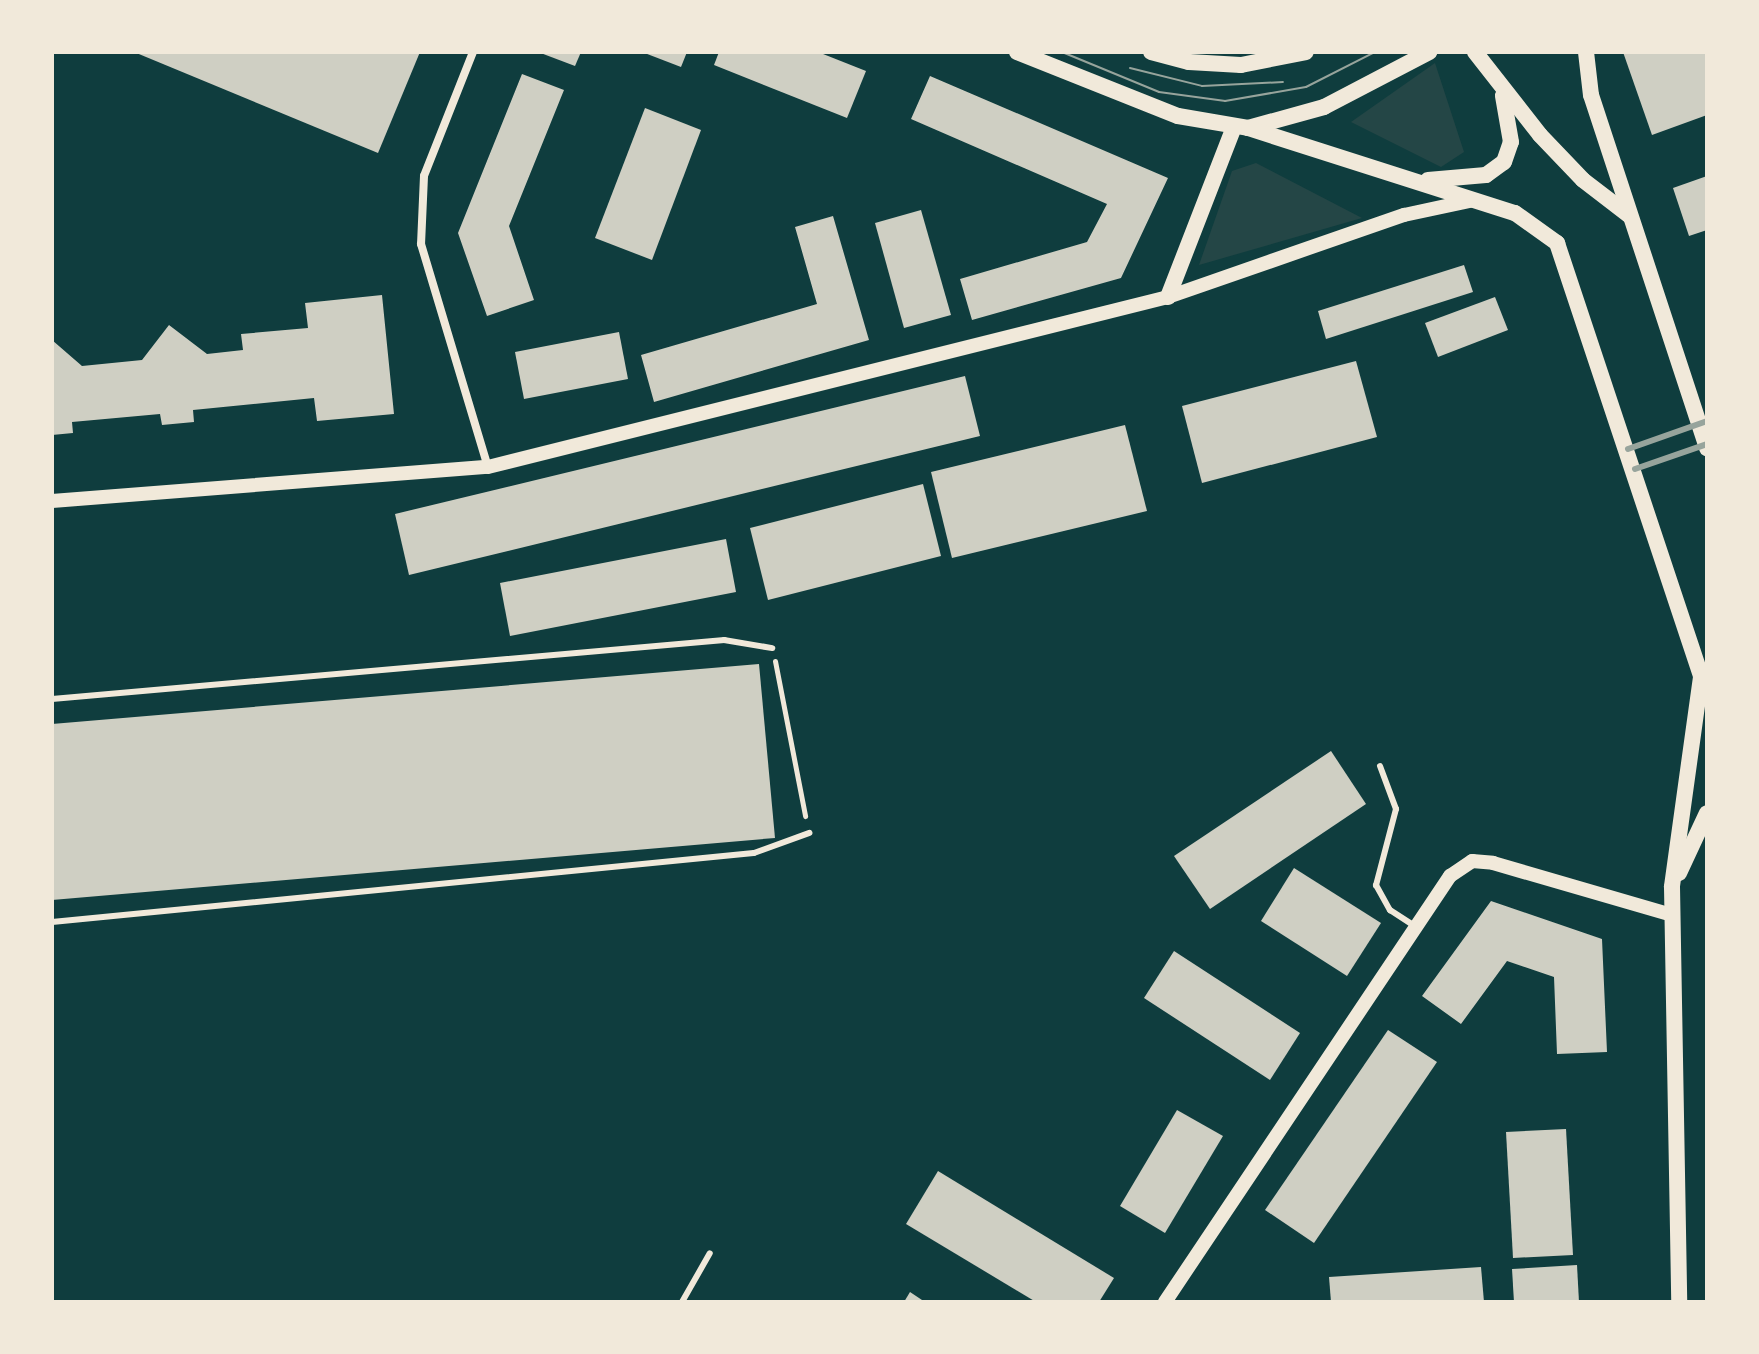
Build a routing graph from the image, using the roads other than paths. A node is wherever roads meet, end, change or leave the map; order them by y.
1 (473, 52) edge
2 (1017, 52) edge
3 (1151, 52) edge
4 (1306, 52) edge
5 (1429, 52) edge
6 (1475, 52) edge
7 (1586, 52) edge
8 (1502, 91) junction
9 (1241, 127) junction
10 (1385, 173) junction
11 (1474, 200) junction
12 (1630, 216) junction
13 (1168, 297) junction
14 (1707, 448) edge
15 (488, 467) junction
16 (52, 501) edge
17 (772, 648) road end
18 (1704, 679) edge
19 (52, 699) edge
20 (1380, 766) dead end
21 (1707, 813) edge
22 (809, 833) road end
23 (1672, 887) junction
24 (1672, 915) junction
25 (52, 922) edge
26 (1416, 927) junction
27 (710, 1253) dead end
28 (682, 1302) edge
29 (1165, 1302) edge
30 (1679, 1302) edge

1 - 15 street
2 - 9 main road
3 - 4 main road
5 - 9 main road
6 - 8 main road
7 - 12 main road
8 - 10 main road
8 - 12 main road
9 - 10 main road
9 - 13 main road
10 - 11 main road
11 - 13 street
11 - 18 main road
12 - 14 main road
13 - 15 street
15 - 16 street
17 - 19 lane
18 - 23 main road
20 - 26 lane
21 - 23 main road
22 - 25 lane
23 - 24 main road
24 - 26 street
24 - 30 main road
26 - 29 street
27 - 28 lane

